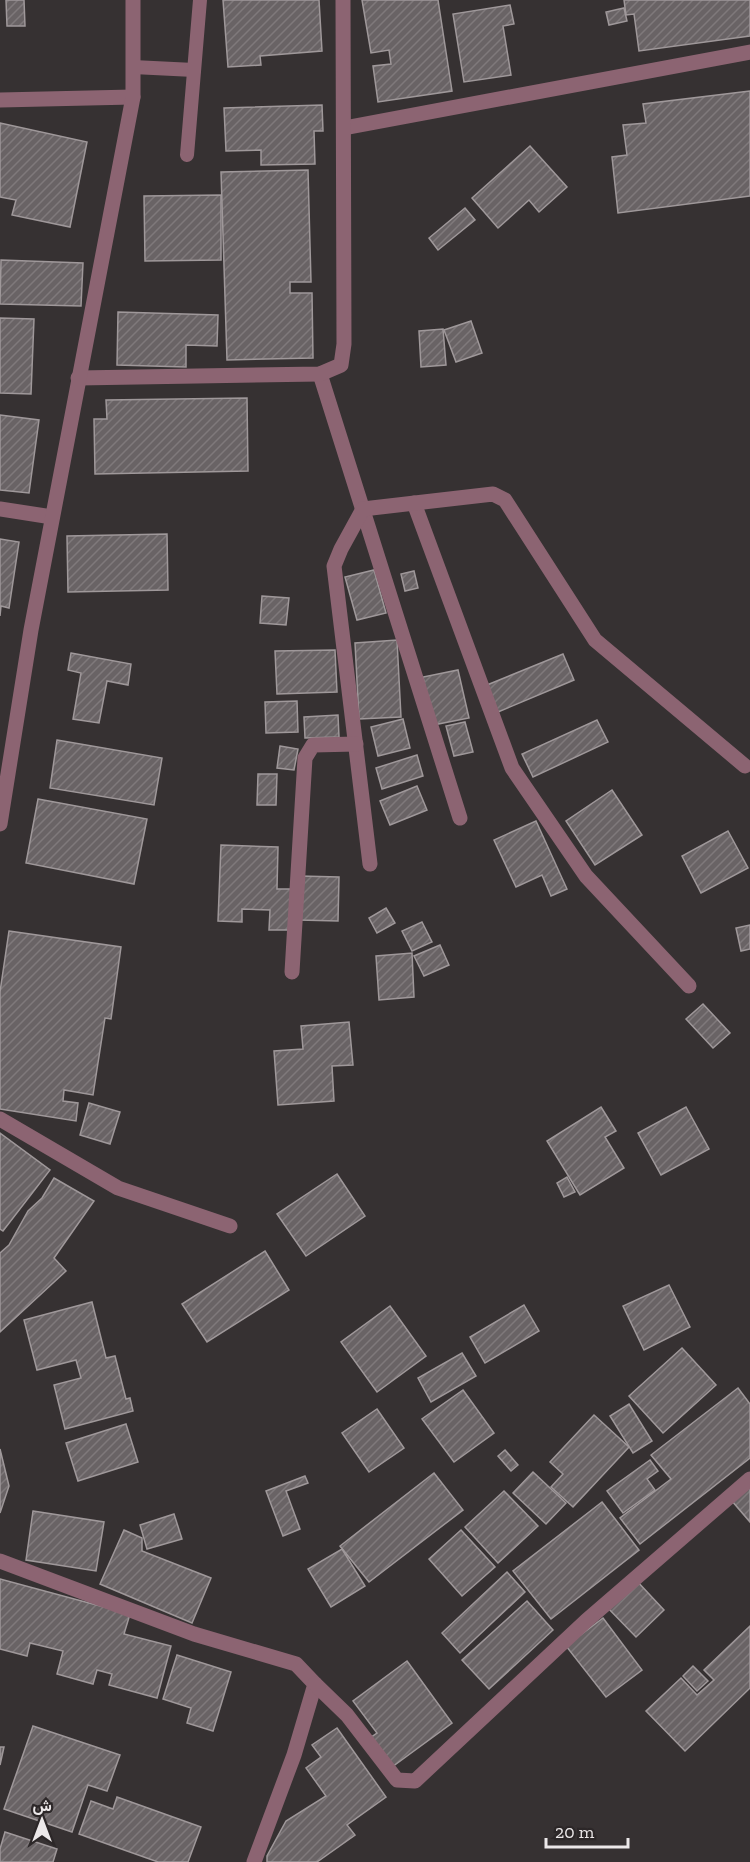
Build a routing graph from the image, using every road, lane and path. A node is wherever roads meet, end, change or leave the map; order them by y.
1 (133, 0) edge
2 (200, 0) edge
3 (343, 0) edge
4 (750, 52) edge
5 (133, 67) junction
6 (194, 70) junction
7 (133, 97) junction
8 (0, 100) edge
9 (344, 128) junction
10 (187, 154) dead end
11 (320, 374) junction
12 (78, 378) junction
13 (414, 503) junction
14 (0, 509) edge
15 (363, 509) junction
16 (52, 517) junction
17 (356, 744) junction
18 (745, 766) dead end
19 (460, 818) dead end
20 (0, 824) edge
21 (370, 864) dead end
22 (292, 972) dead end
23 (689, 986) dead end
24 (0, 1119) edge
25 (230, 1226) dead end
26 (750, 1479) edge
27 (0, 1561) edge
28 (315, 1684) junction
29 (254, 1862) edge

1 - 5 street
2 - 6 lane
3 - 9 street
4 - 9 street
5 - 6 lane
5 - 7 street
6 - 10 lane
7 - 8 street
7 - 12 street
9 - 11 street
11 - 12 street
11 - 15 street
12 - 16 street
13 - 15 street
13 - 18 street
13 - 23 street
14 - 16 street
15 - 17 street
15 - 19 street
16 - 20 street
17 - 21 street
17 - 22 street
24 - 25 street
26 - 28 street
27 - 28 street
28 - 29 street

